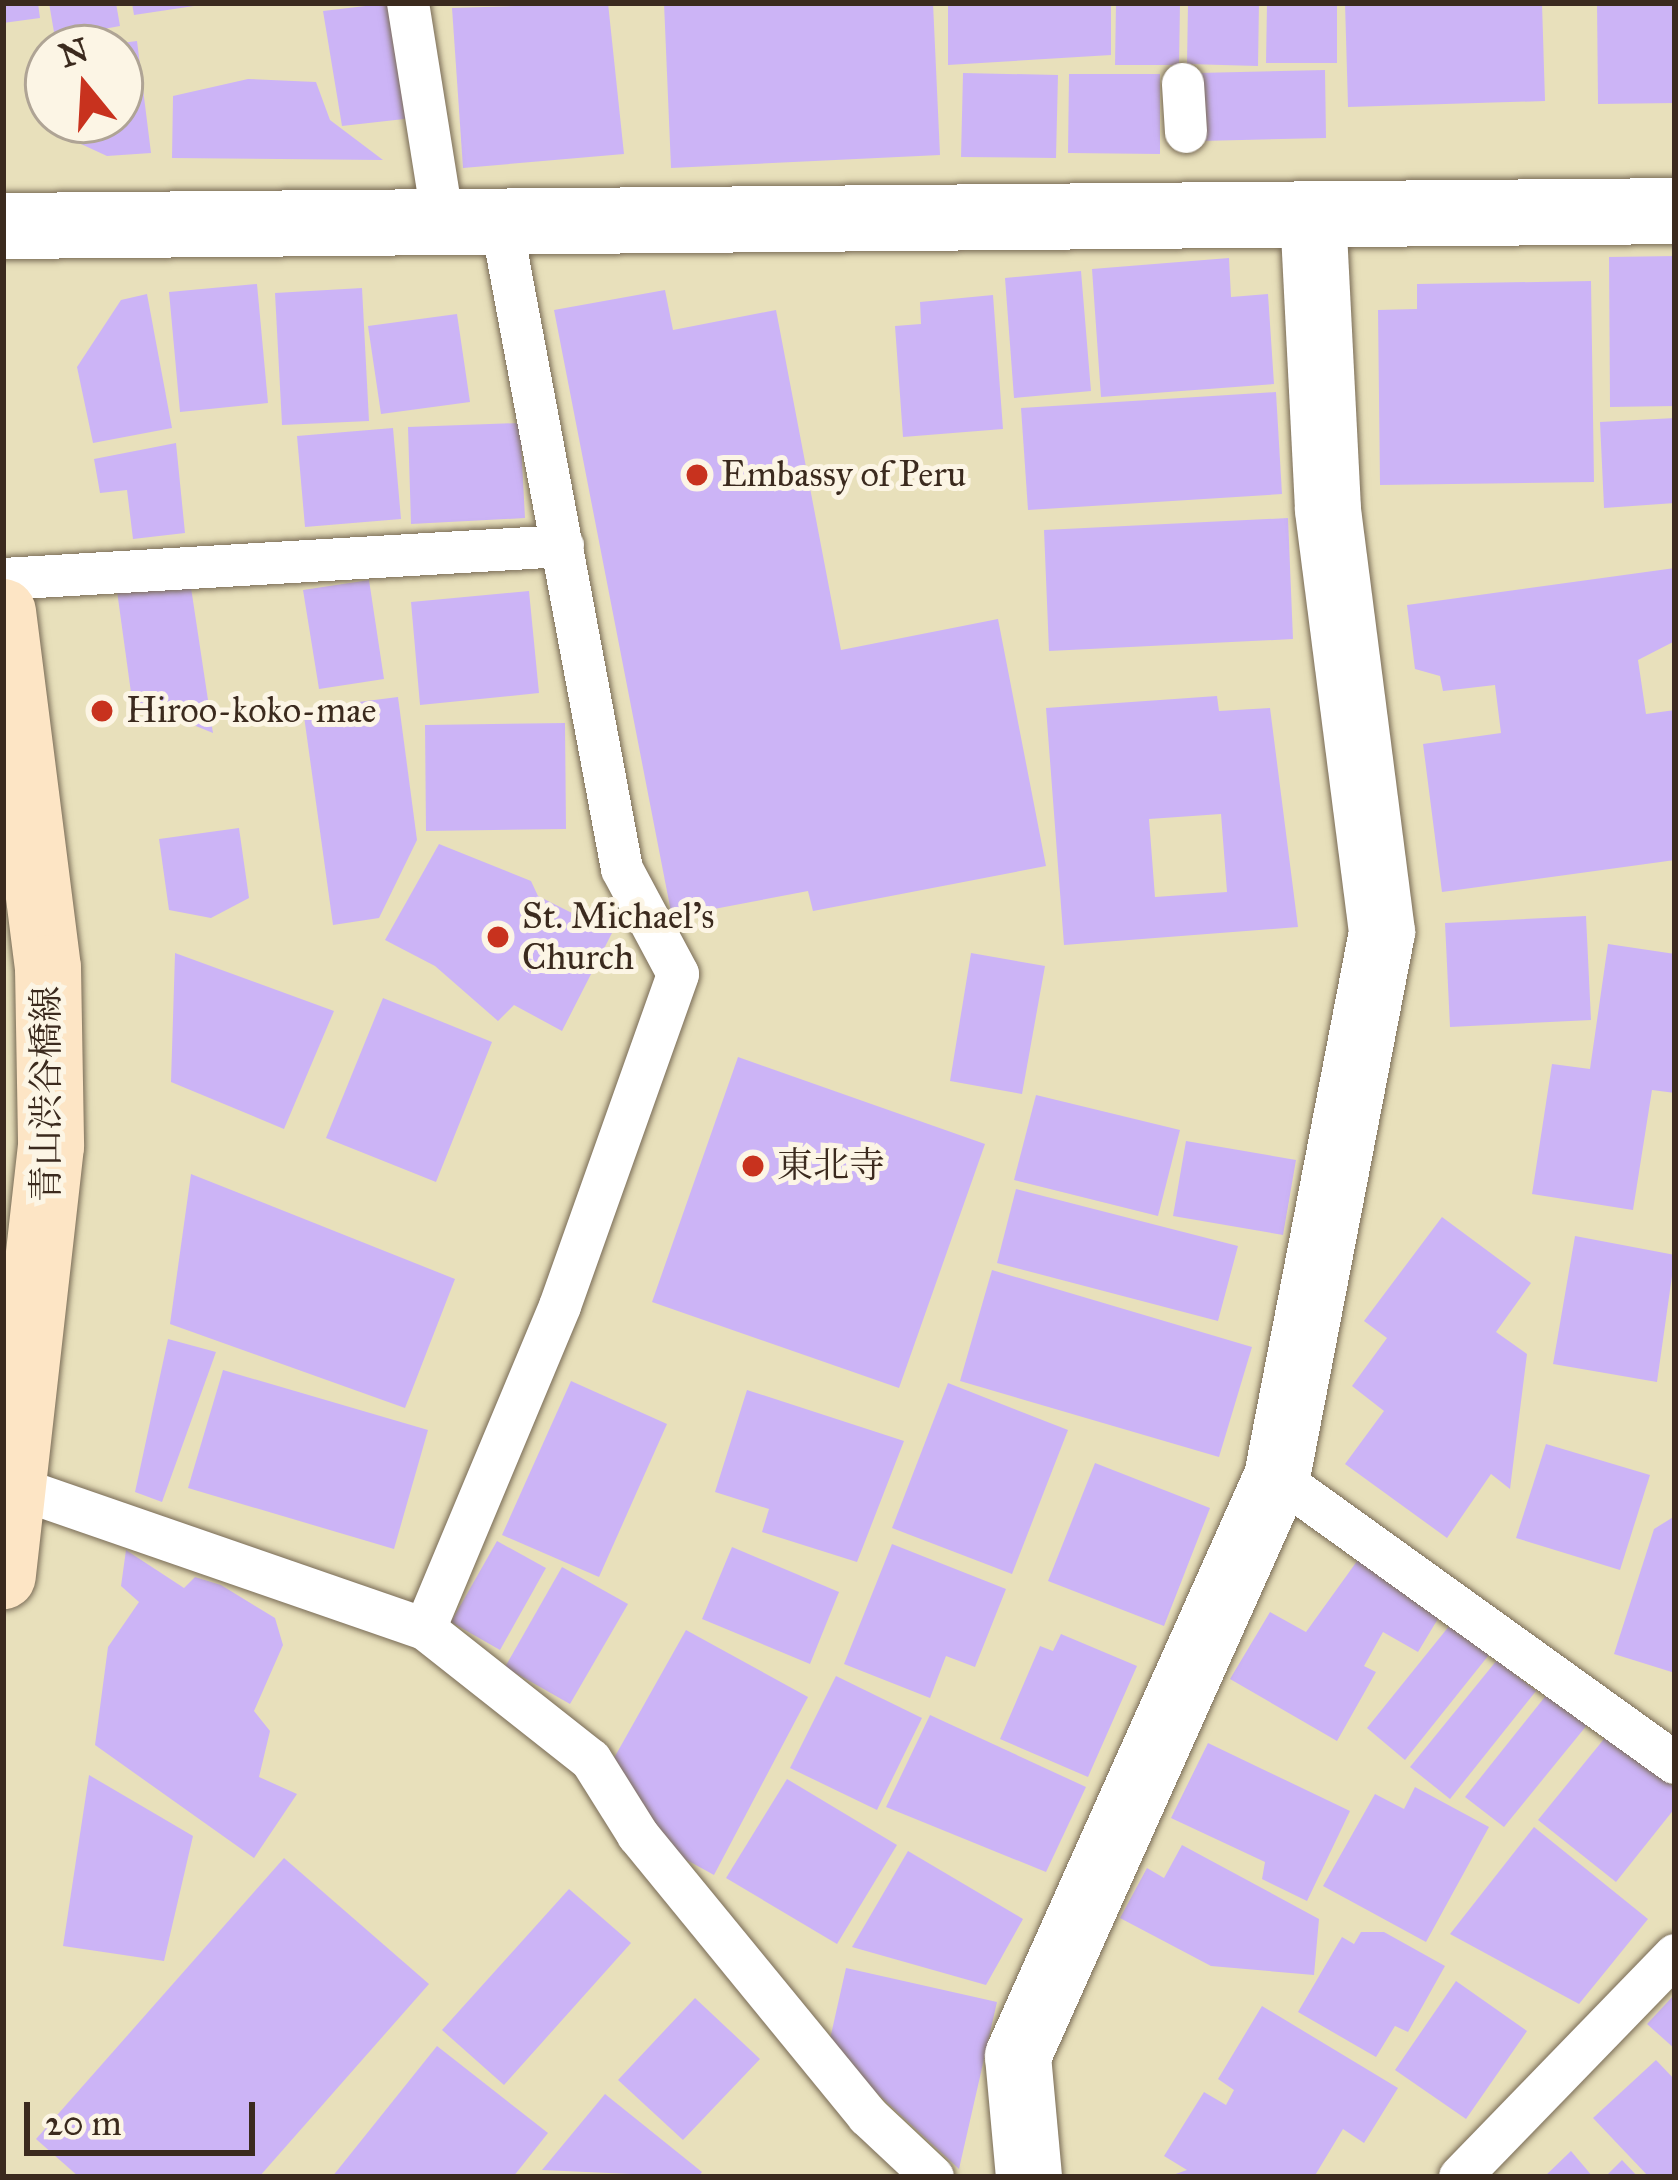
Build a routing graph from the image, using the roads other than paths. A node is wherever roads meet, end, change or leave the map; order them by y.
1 (407, 3) edge
2 (1184, 84) dead end
3 (1189, 174) junction
4 (1675, 211) edge
5 (1313, 216) junction
6 (472, 221) junction
7 (3, 226) edge
8 (563, 546) junction
9 (3, 579) edge
10 (3, 612) edge
11 (1277, 1477) junction
12 (9, 1486) edge
13 (3, 1576) edge
14 (425, 1629) junction
15 (1675, 1763) edge
16 (1675, 1955) edge
17 (933, 2177) edge
18 (1029, 2177) edge
19 (1460, 2177) edge

1 - 6 lane
2 - 3 lane
3 - 5 street
3 - 6 street
4 - 5 street
5 - 11 street
6 - 7 street
6 - 8 lane
8 - 9 lane
8 - 14 lane
10 - 12 street, 青山渋谷橋線
11 - 15 lane
11 - 18 street
12 - 13 street, 青山渋谷橋線
12 - 14 lane
14 - 17 lane
16 - 19 lane

